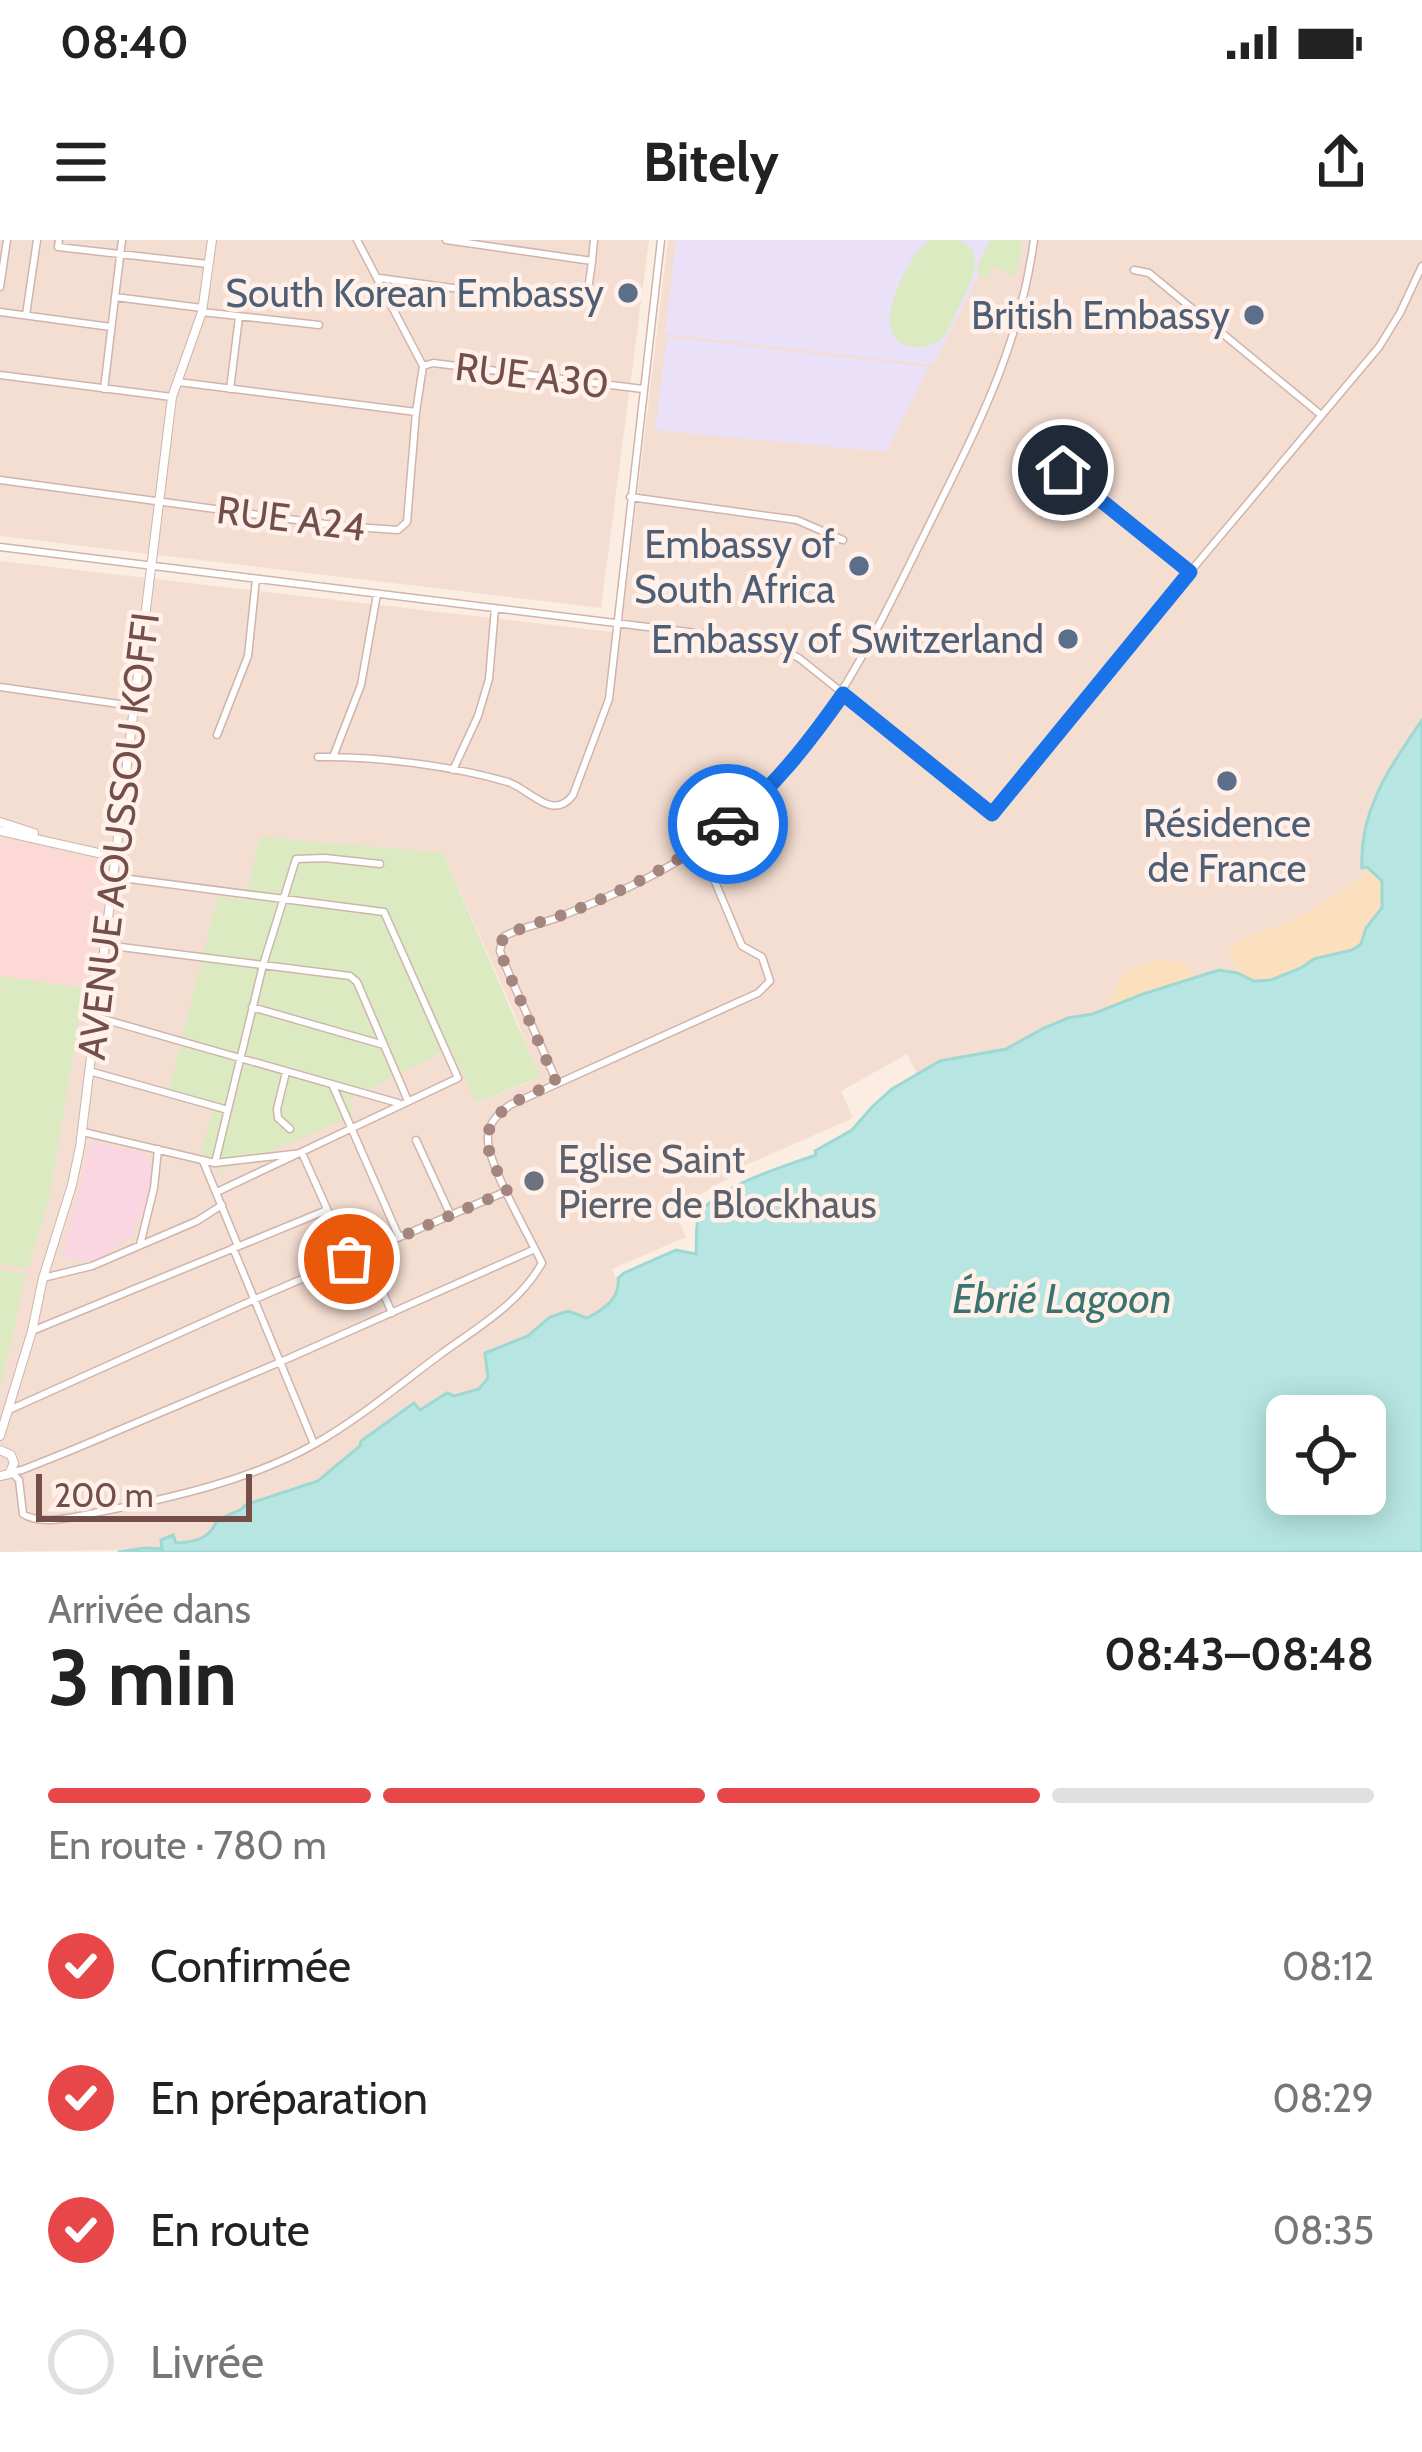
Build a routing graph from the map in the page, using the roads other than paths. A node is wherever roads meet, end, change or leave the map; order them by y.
1 (7, 240) edge
2 (37, 240) edge
3 (59, 240) edge
4 (122, 240) edge
5 (212, 240) edge
6 (357, 240) edge
7 (446, 240) edge
8 (594, 240) edge
9 (661, 240) edge
10 (1034, 240) edge
11 (121, 254) junction
12 (592, 261) junction
13 (208, 265) junction
14 (1422, 266) edge
15 (1134, 270) dead end
16 (379, 278) junction
17 (0, 287) edge
18 (115, 297) junction
19 (202, 310) junction
20 (0, 312) edge
21 (26, 315) junction
22 (238, 317) junction
23 (320, 325) dead end
24 (111, 327) junction
25 (423, 366) junction
26 (0, 375) edge
27 (178, 382) junction
28 (104, 389) junction
29 (230, 389) junction
30 (643, 389) junction
31 (172, 398) junction
32 (416, 412) junction
33 (1320, 414) junction
34 (1063, 470) dead end
35 (0, 480) edge
36 (630, 497) junction
37 (160, 501) junction
38 (843, 540) dead end
39 (0, 547) edge
40 (151, 565) junction
41 (1190, 572) junction
42 (256, 579) junction
43 (377, 594) junction
44 (496, 608) junction
45 (616, 623) junction
46 (0, 687) edge
47 (843, 694) junction
48 (133, 706) junction
49 (217, 735) dead end
50 (317, 757) dead end
51 (333, 757) junction
52 (453, 770) junction
53 (0, 821) edge
54 (0, 831) edge
55 (58, 842) junction
56 (700, 846) junction
57 (116, 857) junction
58 (380, 864) dead end
59 (114, 877) junction
60 (284, 899) junction
61 (105, 945) junction
62 (263, 965) junction
63 (252, 1007) junction
64 (96, 1017) junction
65 (384, 1045) junction
66 (239, 1058) junction
67 (89, 1071) junction
68 (286, 1072) junction
69 (556, 1082) junction
70 (332, 1084) junction
71 (405, 1103) junction
72 (228, 1110) junction
73 (352, 1128) junction
74 (290, 1129) dead end
75 (82, 1132) junction
76 (416, 1140) dead end
77 (158, 1149) junction
78 (302, 1153) junction
79 (203, 1160) junction
80 (215, 1163) junction
81 (507, 1191) junction
82 (217, 1192) junction
83 (222, 1205) junction
84 (327, 1210) junction
85 (451, 1216) junction
86 (399, 1237) junction
87 (140, 1246) junction
88 (235, 1247) junction
89 (535, 1249) junction
90 (364, 1252) junction
91 (349, 1259) junction
92 (43, 1278) junction
93 (253, 1300) junction
94 (392, 1313) junction
95 (32, 1331) junction
96 (278, 1363) junction
97 (9, 1410) junction
98 (2, 1432) edge
99 (314, 1444) junction
100 (0, 1450) edge
101 (11, 1455) junction
102 (11, 1472) junction
103 (0, 1476) edge

1 - 17 street
2 - 21 street
3 - 11 street
4 - 11 street
5 - 13 street, AVENUE AOUSSOU KOFFI
6 - 16 street
7 - 12 street
8 - 12 street
9 - 30 street
10 - 47 street
11 - 13 street
11 - 18 street
12 - 16 street
13 - 19 street, AVENUE AOUSSOU KOFFI
14 - 33 street
15 - 33 street
16 - 25 street
18 - 19 street
18 - 24 street
19 - 22 street
19 - 27 street, AVENUE AOUSSOU KOFFI
20 - 21 street
21 - 24 street
22 - 23 street
22 - 29 street
24 - 28 street
25 - 30 street, RUE A30
25 - 32 street, RUE A24
26 - 28 street
27 - 29 street
27 - 31 street, AVENUE AOUSSOU KOFFI
28 - 31 street
29 - 32 street
30 - 36 street
31 - 37 street, AVENUE AOUSSOU KOFFI
32 - 37 street, RUE A24
33 - 41 street
34 - 41 street
35 - 37 street
36 - 38 street
36 - 45 street
37 - 40 street, AVENUE AOUSSOU KOFFI
39 - 40 street
40 - 42 street
40 - 48 street, AVENUE AOUSSOU KOFFI
41 - 47 street
42 - 43 street
42 - 49 street
43 - 44 street
43 - 51 street
44 - 45 street
44 - 52 street
45 - 47 street
45 - 52 street
46 - 48 street
47 - 56 street
48 - 57 street, AVENUE AOUSSOU KOFFI
50 - 51 street
51 - 52 street
53 - 55 street
54 - 55 street
55 - 57 street
56 - 69 street
56 - 69 street
57 - 59 street, AVENUE AOUSSOU KOFFI
58 - 60 street
59 - 60 street
59 - 61 street, AVENUE AOUSSOU KOFFI
60 - 62 street
60 - 71 street
61 - 62 street
61 - 64 street, AVENUE AOUSSOU KOFFI
62 - 63 street
62 - 65 street
63 - 65 street
63 - 66 street
64 - 66 street
64 - 67 street, AVENUE AOUSSOU KOFFI
65 - 71 street
66 - 68 street
66 - 72 street
67 - 72 street
67 - 75 street, AVENUE AOUSSOU KOFFI
68 - 70 street
68 - 74 street
69 - 81 street
70 - 71 street
70 - 73 street
71 - 73 street
72 - 80 street
73 - 78 street
73 - 86 street
75 - 77 street
75 - 92 street, AVENUE AOUSSOU KOFFI
76 - 85 street
77 - 79 street
77 - 87 street
78 - 80 street
78 - 82 street
78 - 84 street
79 - 80 street
79 - 82 street
81 - 85 street
81 - 89 street
82 - 83 street
83 - 87 street
83 - 88 street
84 - 88 street
84 - 91 street
85 - 86 street
86 - 90 street
87 - 92 street
88 - 93 street
88 - 95 street
89 - 94 street
89 - 99 street
90 - 91 street
90 - 94 street
91 - 93 street
92 - 95 street, AVENUE AOUSSOU KOFFI
93 - 96 street
93 - 97 street
94 - 96 street
95 - 97 street, AVENUE AOUSSOU KOFFI
96 - 99 street
96 - 102 street
97 - 98 street, AVENUE AOUSSOU KOFFI
98 - 101 street, AVENUE AOUSSOU KOFFI
99 - 102 street
100 - 101 street
101 - 102 street, AVENUE AOUSSOU KOFFI
102 - 103 street

